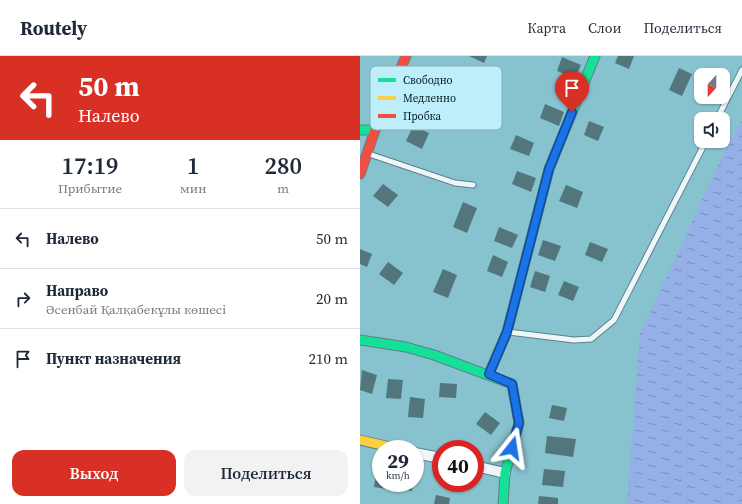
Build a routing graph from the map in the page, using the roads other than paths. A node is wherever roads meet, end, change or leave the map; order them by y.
1 (406, 56) edge
2 (595, 56) edge
3 (402, 66) edge
4 (742, 70) edge
5 (721, 112) edge
6 (360, 130) edge
7 (375, 130) joint
8 (702, 148) edge
9 (368, 154) junction
10 (360, 174) edge
11 (472, 185) dead end
12 (507, 332) junction
13 (360, 340) edge
14 (489, 374) junction
15 (360, 440) edge
16 (372, 443) edge
17 (484, 468) edge
18 (505, 473) junction
19 (503, 504) edge

1 - 3 street
2 - 12 street
4 - 5 lane
6 - 7 street
7 - 9 street
8 - 12 lane
9 - 10 street
9 - 11 lane
12 - 14 street
13 - 14 street
14 - 18 street
15 - 16 street
17 - 18 street
18 - 19 street

